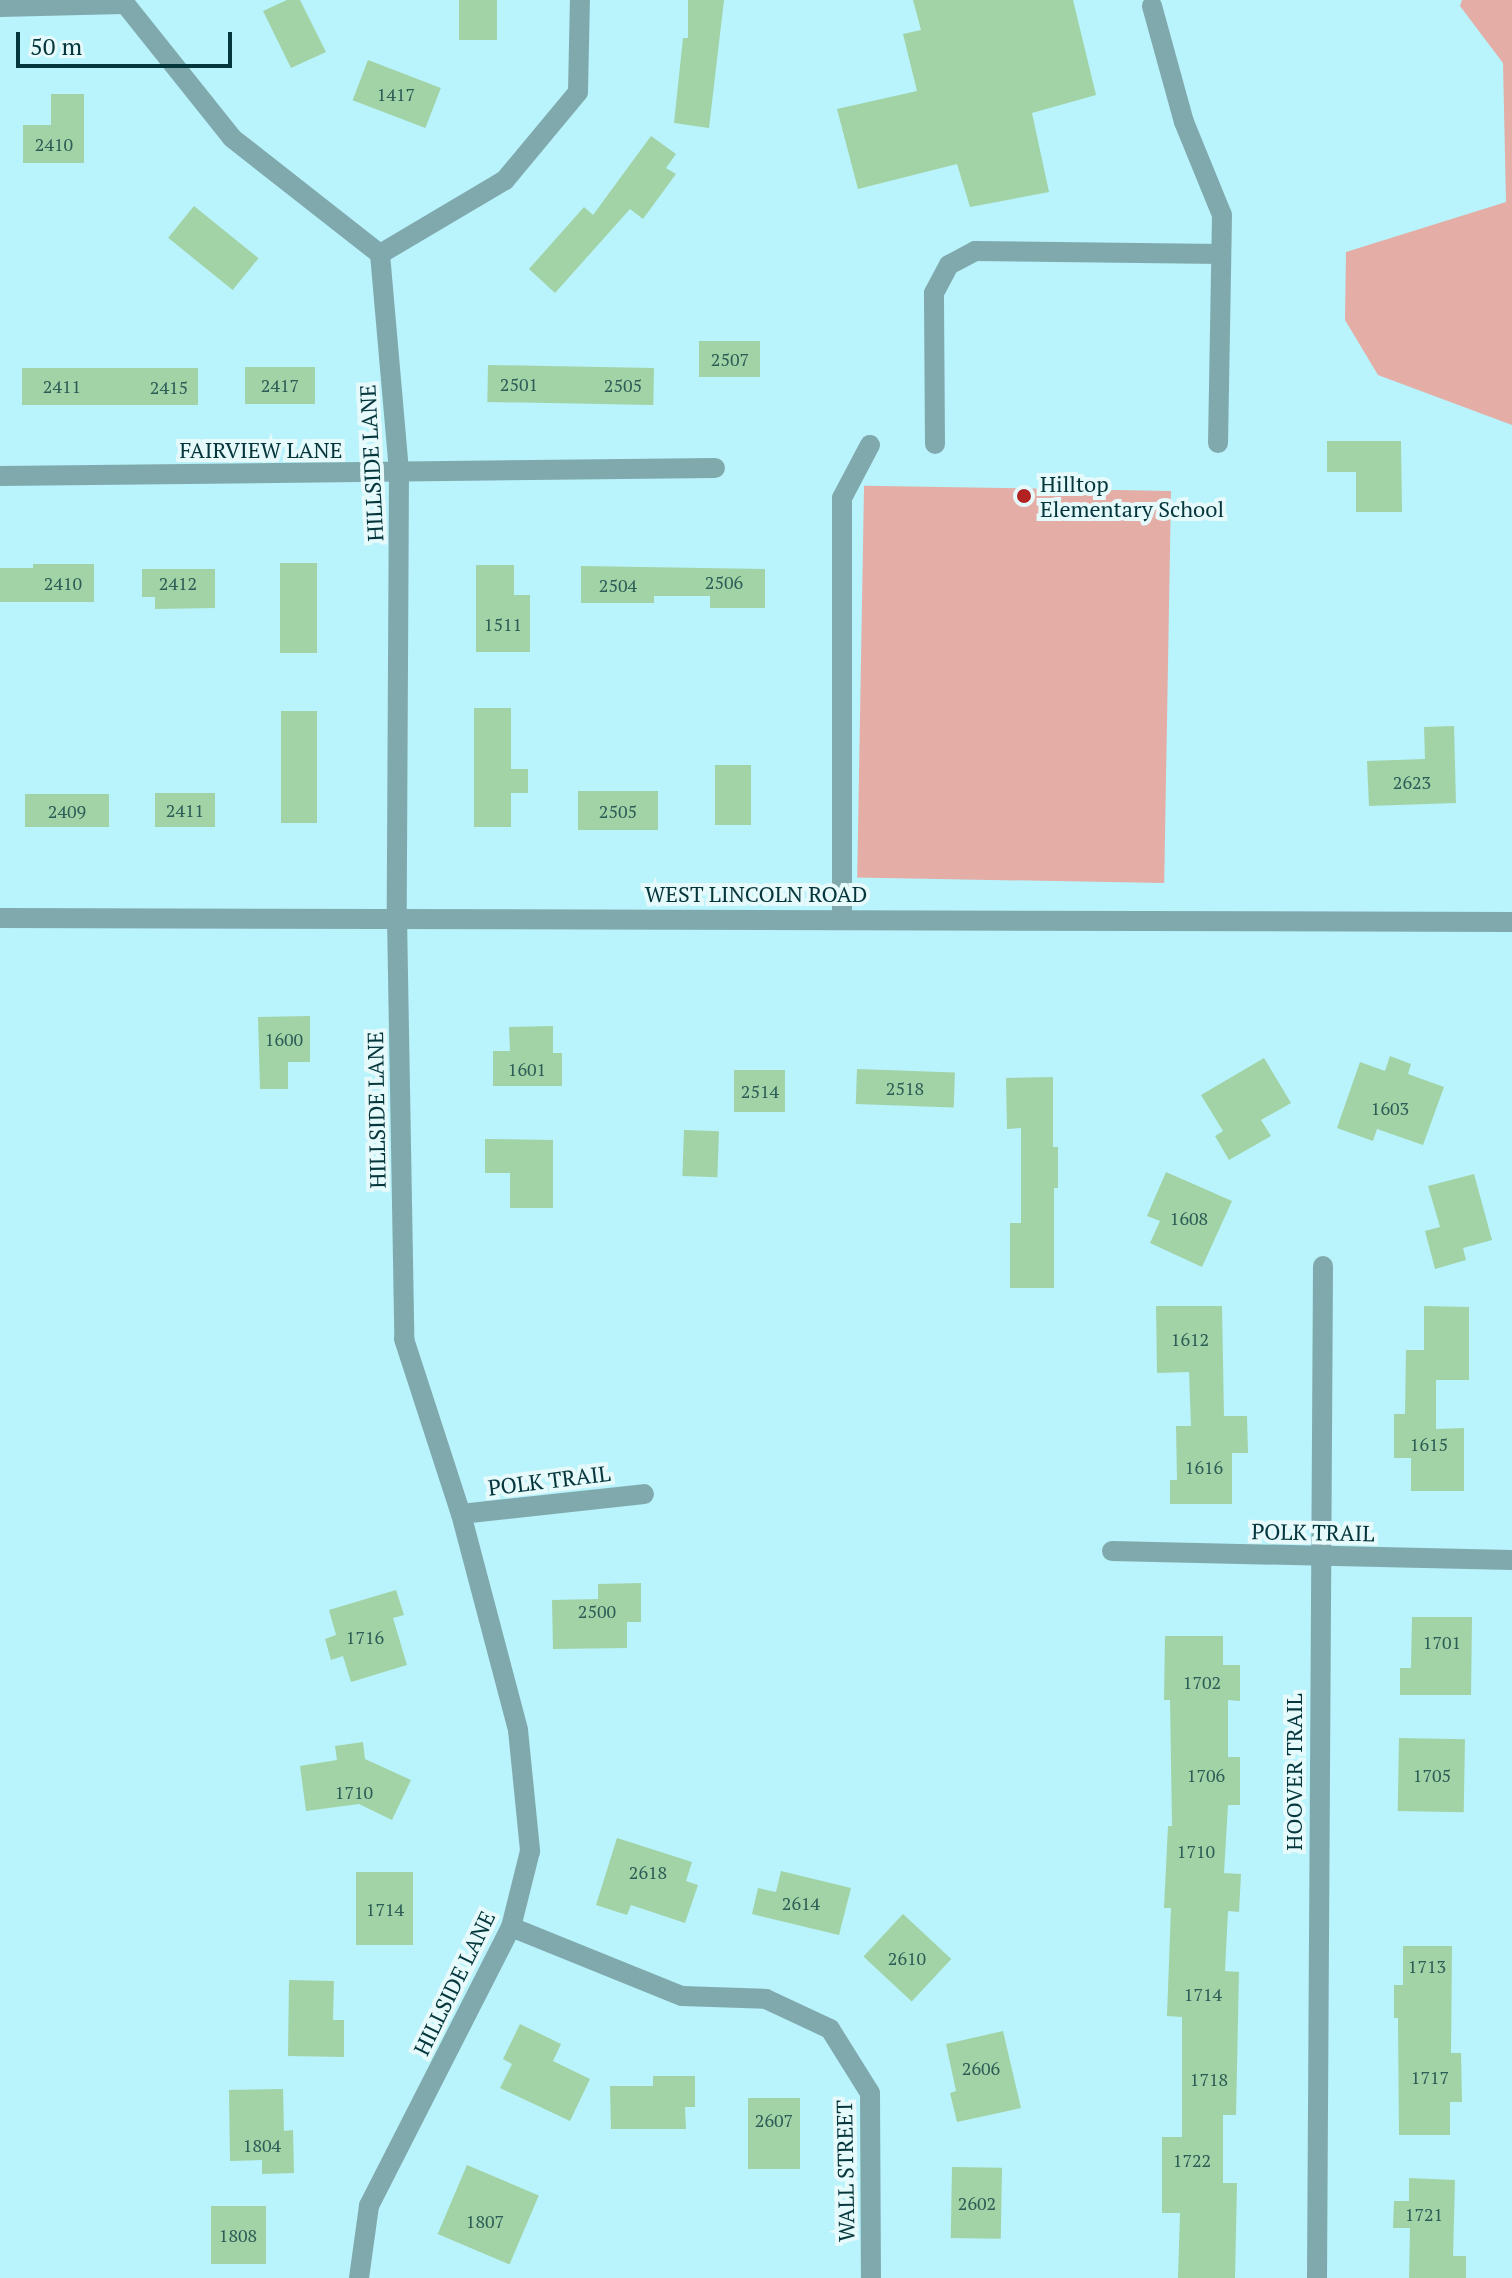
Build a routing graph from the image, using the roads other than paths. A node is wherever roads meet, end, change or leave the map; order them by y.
1 (580, 0) edge
2 (122, 2) edge
3 (1152, 6) dead end
4 (0, 7) edge
5 (380, 254) junction
6 (1221, 254) junction
7 (1218, 443) dead end
8 (935, 444) dead end
9 (870, 445) dead end
10 (715, 468) dead end
11 (399, 473) junction
12 (0, 476) edge
13 (397, 917) junction
14 (0, 918) edge
15 (842, 919) junction
16 (1512, 922) edge
17 (1323, 1266) dead end
18 (644, 1494) dead end
19 (461, 1514) junction
20 (1112, 1551) dead end
21 (1319, 1556) junction
22 (1512, 1560) edge
23 (511, 1927) junction
24 (359, 2278) edge
25 (871, 2278) edge
26 (1317, 2278) edge

1 - 5 street
2 - 4 street
2 - 5 street
3 - 6 street
5 - 11 street, HILLSIDE LANE
6 - 7 street
6 - 8 street
9 - 15 street
10 - 11 street, FAIRVIEW LANE
11 - 12 street, FAIRVIEW LANE
11 - 13 street, HILLSIDE LANE
13 - 14 street, WEST LINCOLN ROAD
13 - 15 street, WEST LINCOLN ROAD
13 - 19 street, HILLSIDE LANE
15 - 16 street, WEST LINCOLN ROAD
17 - 21 street, HOOVER TRAIL
18 - 19 street, POLK TRAIL
19 - 23 street, HILLSIDE LANE
20 - 21 street, POLK TRAIL
21 - 22 street, POLK TRAIL
21 - 26 street, HOOVER TRAIL
23 - 24 street, HILLSIDE LANE
23 - 25 street, WALL STREET

